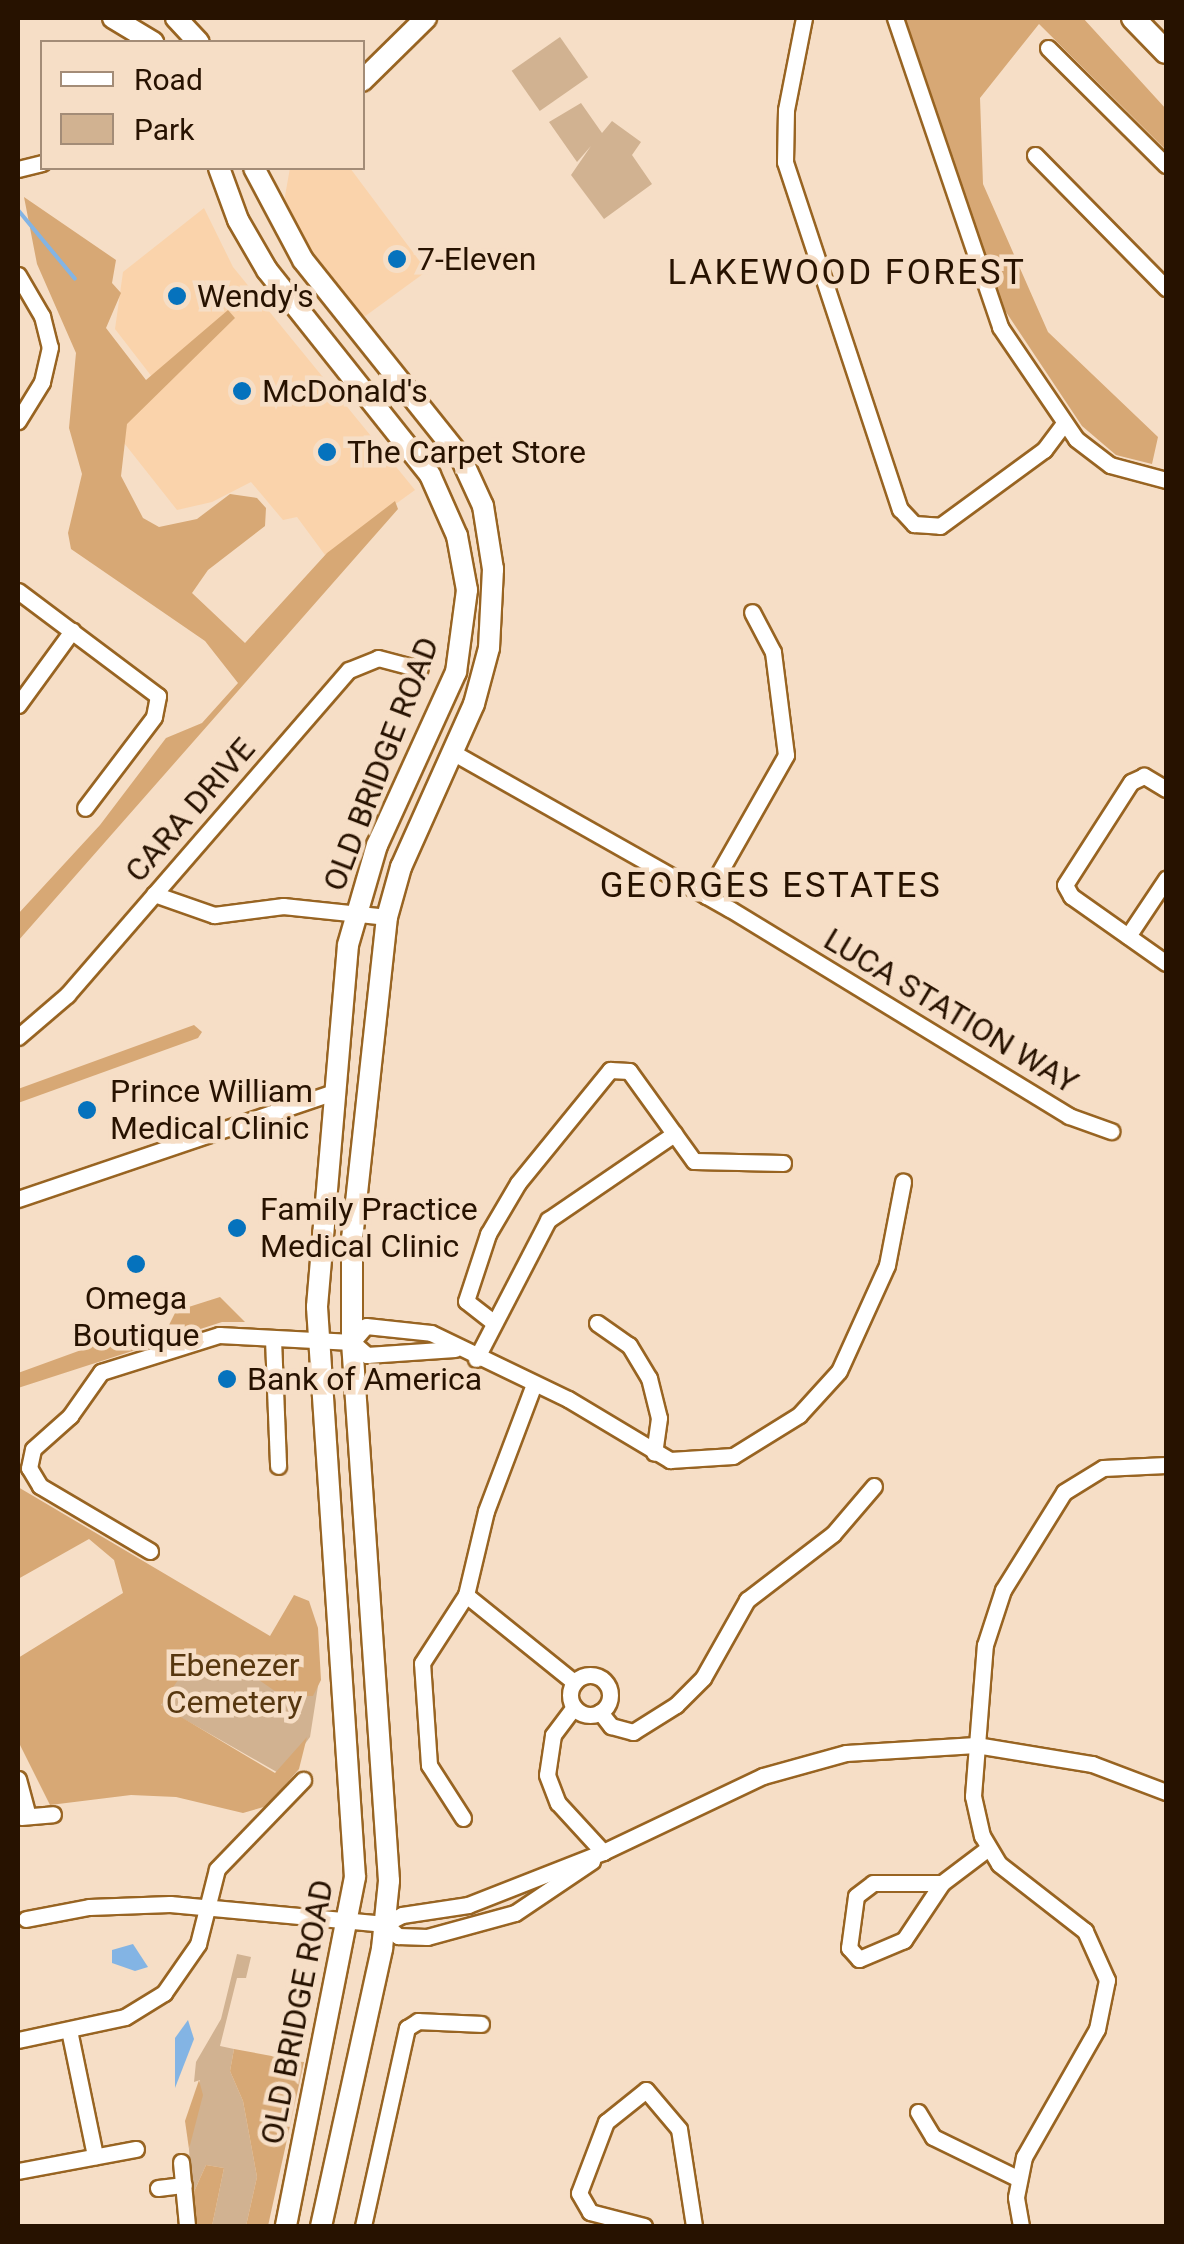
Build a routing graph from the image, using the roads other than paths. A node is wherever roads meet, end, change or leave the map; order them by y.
1 (114, 18) edge
2 (176, 18) edge
3 (426, 18) edge
4 (804, 18) edge
5 (895, 18) edge
6 (1133, 18) edge
7 (151, 40) edge
8 (196, 40) edge
9 (1048, 48) dead end
10 (1166, 52) edge
11 (372, 60) edge
12 (1035, 155) dead end
13 (1166, 165) edge
14 (220, 170) edge
15 (255, 170) edge
16 (18, 275) edge
17 (1166, 288) edge
18 (427, 412) junction
19 (18, 421) edge
20 (1064, 423) junction
21 (400, 431) junction
22 (1166, 480) edge
23 (18, 591) edge
24 (752, 612) dead end
25 (72, 631) junction
26 (420, 669) dead end
27 (18, 704) edge
28 (452, 752) junction
29 (1166, 789) edge
30 (85, 808) dead end
31 (1166, 879) edge
32 (154, 894) junction
33 (706, 896) junction
34 (355, 912) junction
35 (387, 917) junction
36 (1128, 936) junction
37 (1166, 963) edge
38 (18, 1037) edge
39 (335, 1092) junction
40 (1112, 1131) dead end
41 (674, 1134) junction
42 (783, 1162) dead end
43 (903, 1182) dead end
44 (18, 1199) edge
45 (493, 1322) junction
46 (597, 1322) dead end
47 (273, 1339) junction
48 (319, 1341) junction
49 (352, 1342) junction
50 (455, 1349) junction
51 (476, 1358) junction
52 (534, 1384) junction
53 (654, 1454) junction
54 (1166, 1464) edge
55 (278, 1466) dead end
56 (874, 1486) dead end
57 (150, 1551) dead end
58 (466, 1595) junction
59 (574, 1682) junction
60 (574, 1708) junction
61 (600, 1712) junction
62 (976, 1744) junction
63 (18, 1779) edge
64 (303, 1780) dead end
65 (1166, 1792) edge
66 (54, 1814) dead end
67 (23, 1817) edge
68 (463, 1818) dead end
69 (988, 1849) junction
70 (604, 1852) junction
71 (942, 1883) junction
72 (207, 1910) junction
73 (26, 1919) dead end
74 (350, 1921) junction
75 (385, 1924) junction
76 (481, 2024) dead end
77 (69, 2030) junction
78 (18, 2040) edge
79 (918, 2112) dead end
80 (136, 2148) dead end
81 (95, 2156) junction
82 (180, 2162) dead end
83 (18, 2171) edge
84 (1017, 2178) junction
85 (184, 2185) junction
86 (158, 2188) dead end
87 (187, 2226) edge
88 (286, 2226) edge
89 (321, 2226) edge
90 (363, 2226) edge
91 (644, 2226) edge
92 (694, 2226) edge
93 (1022, 2226) edge

1 - 7 main road
2 - 8 main road
3 - 11 main road
4 - 20 street
5 - 20 street
6 - 10 highway
9 - 13 street
12 - 17 street
14 - 21 main road, OLD BRIDGE ROAD
15 - 18 main road, OLD BRIDGE ROAD
16 - 19 street
18 - 21 main road
18 - 28 main road, OLD BRIDGE ROAD
20 - 22 street
21 - 34 main road, OLD BRIDGE ROAD
23 - 25 street
24 - 33 street
25 - 27 street
25 - 30 street
26 - 32 street, CARA DRIVE
28 - 33 street, LUCA STATION WAY
28 - 35 main road, OLD BRIDGE ROAD
29 - 36 street
31 - 36 street
32 - 34 street
32 - 38 street, CARA DRIVE
33 - 40 street, LUCA STATION WAY
34 - 35 street
34 - 39 main road, OLD BRIDGE ROAD
35 - 49 main road, OLD BRIDGE ROAD
36 - 37 street
39 - 44 street
39 - 48 main road, OLD BRIDGE ROAD
41 - 42 street
41 - 45 street
41 - 45 street
43 - 53 street
45 - 51 street
46 - 53 street
47 - 48 street
47 - 55 street
47 - 57 street
48 - 49 street
48 - 74 main road, OLD BRIDGE ROAD
49 - 50 street
49 - 50 street
49 - 75 main road, OLD BRIDGE ROAD
50 - 51 street
51 - 52 street
52 - 53 street
52 - 58 street
54 - 62 street
56 - 61 street
58 - 59 street
58 - 68 street
59 - 60 street
59 - 61 street
60 - 61 street
60 - 70 street
62 - 65 street
62 - 69 street
62 - 70 street
63 - 67 street
64 - 72 street
66 - 67 street
69 - 71 street
69 - 84 street
70 - 75 street
70 - 75 street
71 - 71 street
72 - 73 street
72 - 74 street
72 - 77 street
74 - 75 street
74 - 88 main road, OLD BRIDGE ROAD
75 - 89 main road, OLD BRIDGE ROAD
76 - 90 street
77 - 78 street
77 - 81 street
79 - 84 street
80 - 81 street
81 - 83 street
82 - 85 street
84 - 93 street
85 - 86 street
85 - 87 street
91 - 92 street

